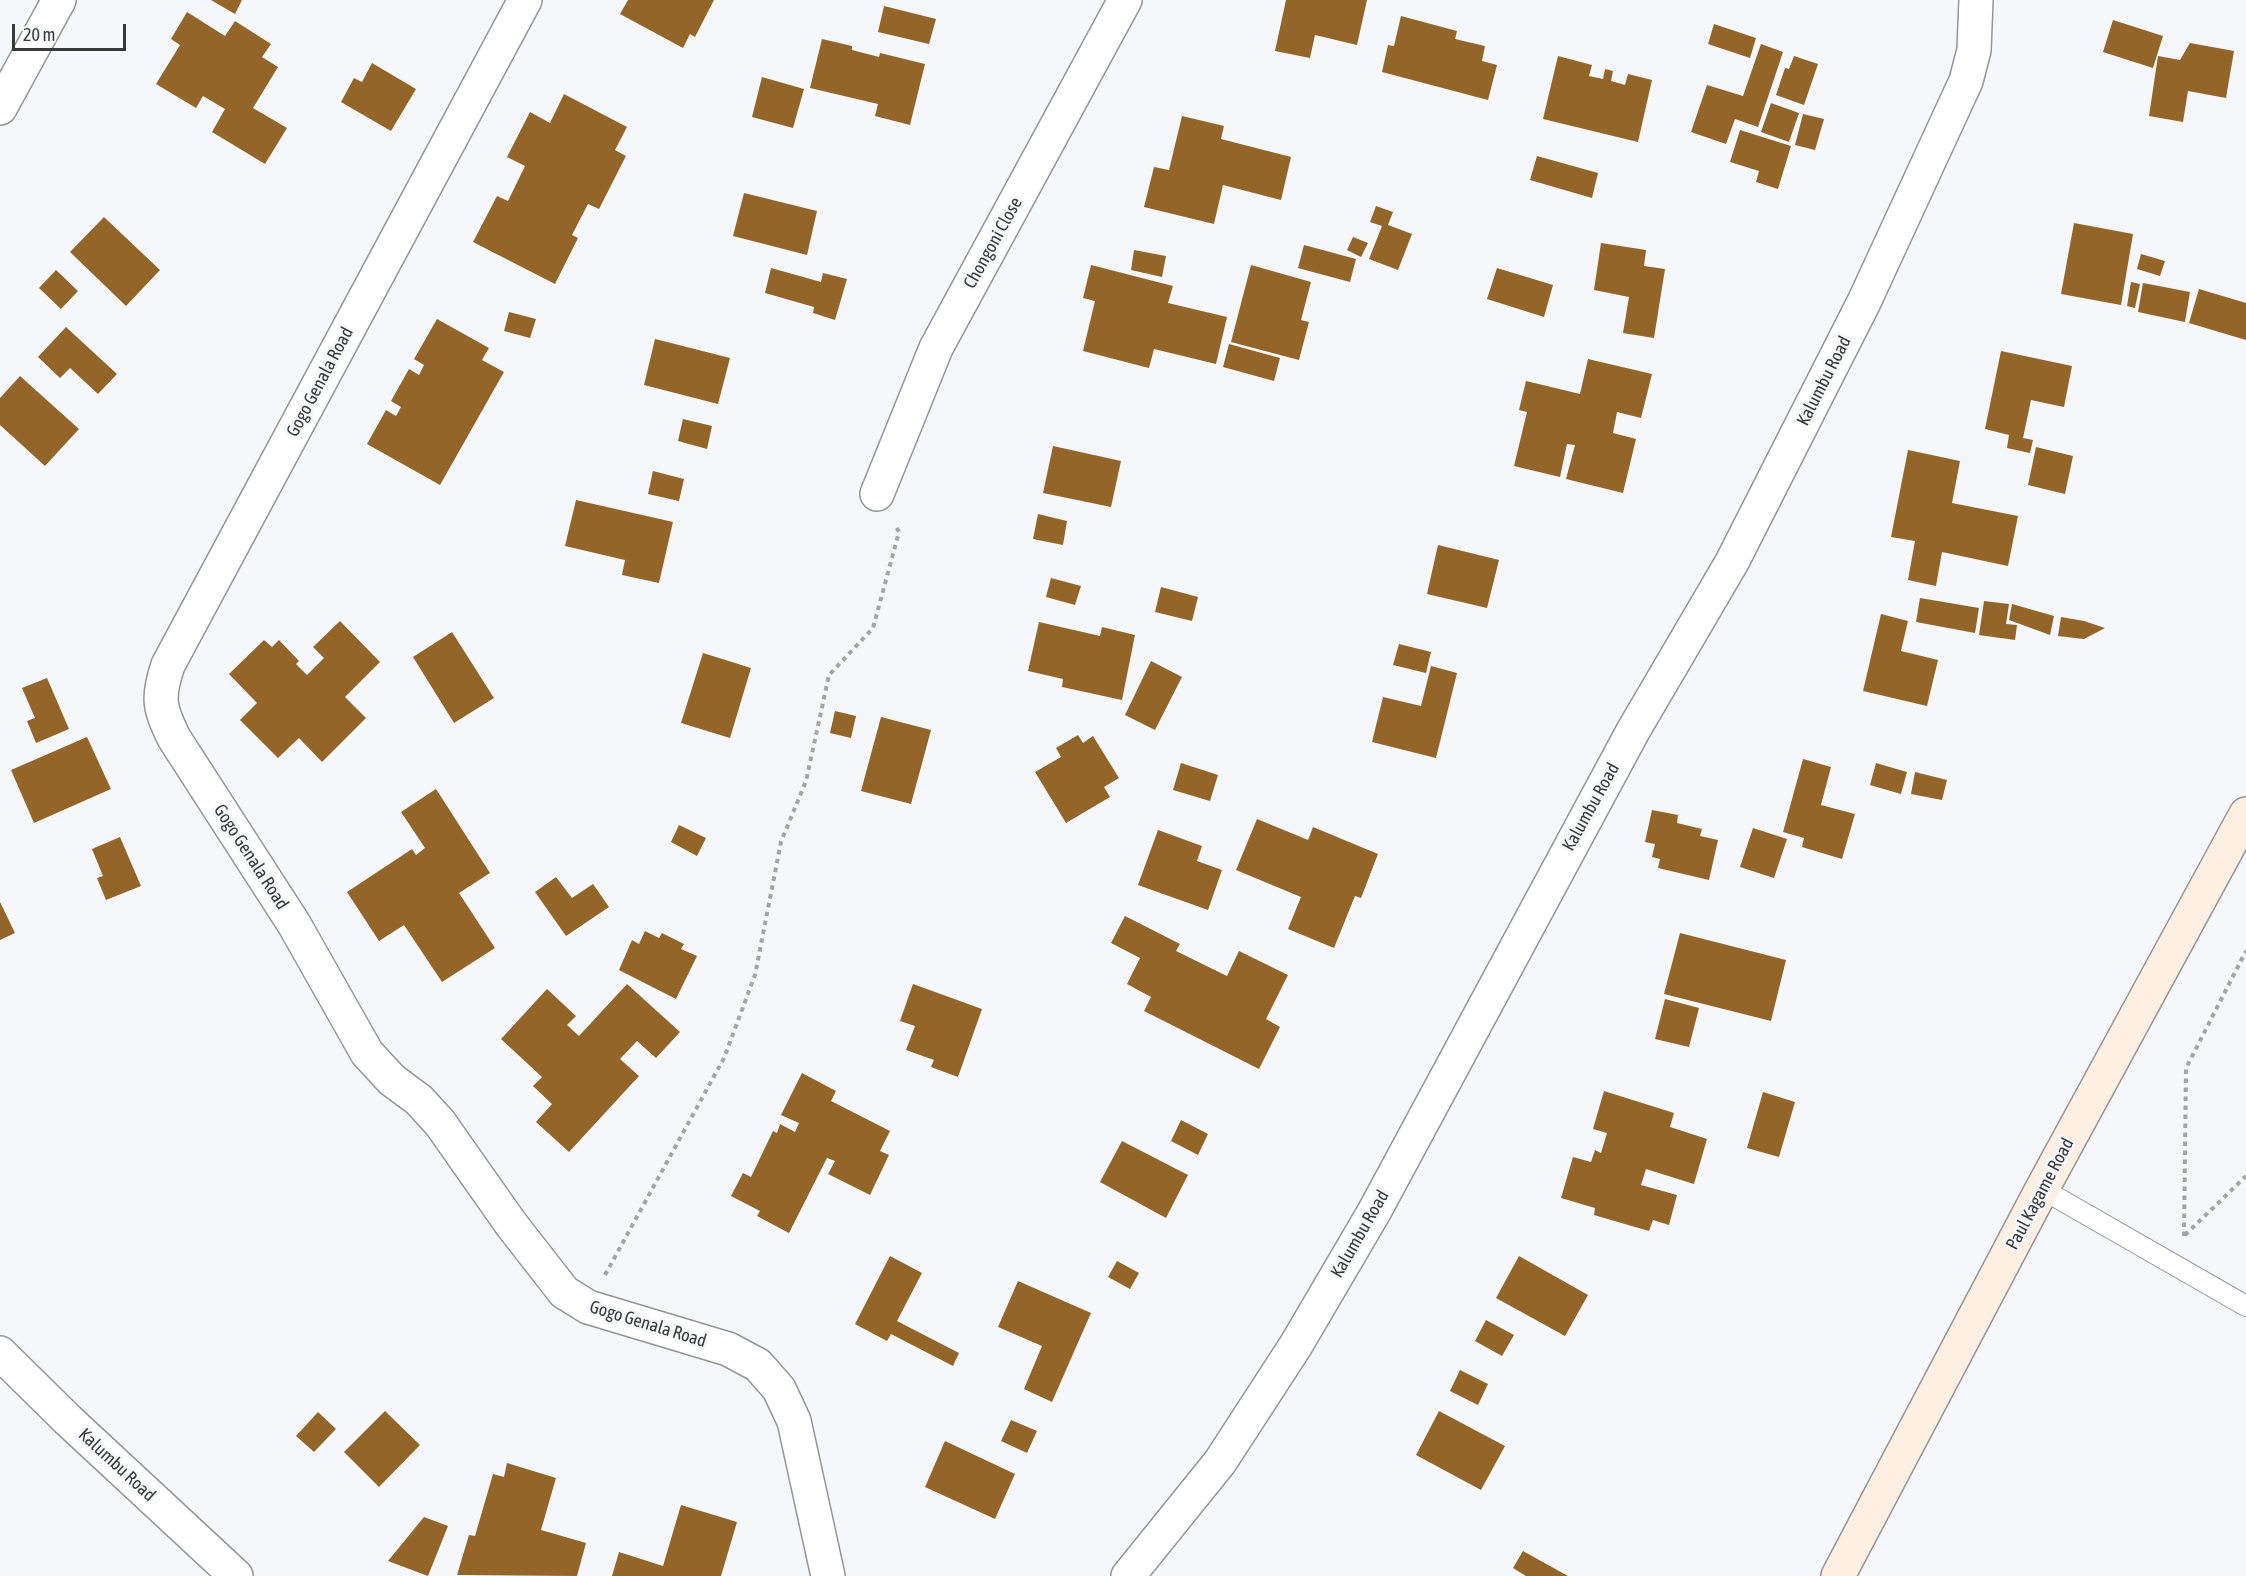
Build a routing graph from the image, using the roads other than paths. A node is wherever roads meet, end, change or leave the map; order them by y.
1 (59, 0) edge
2 (525, 0) edge
3 (1125, 0) edge
4 (1976, 0) edge
5 (0, 108) edge
6 (877, 494) road end
7 (2246, 814) edge
8 (2042, 1189) junction
9 (2246, 1306) edge
10 (0, 1353) edge
11 (236, 1576) edge
12 (828, 1576) edge
13 (1128, 1576) edge
14 (1838, 1576) edge

1 - 5 street
2 - 12 street, Gogo Genala Road
3 - 6 street, Chongoni Close
4 - 13 street, Kalumbu Road
7 - 8 street, Paul Kagame Road
8 - 9 lane
8 - 14 street, Paul Kagame Road
10 - 11 street, Kalumbu Road

